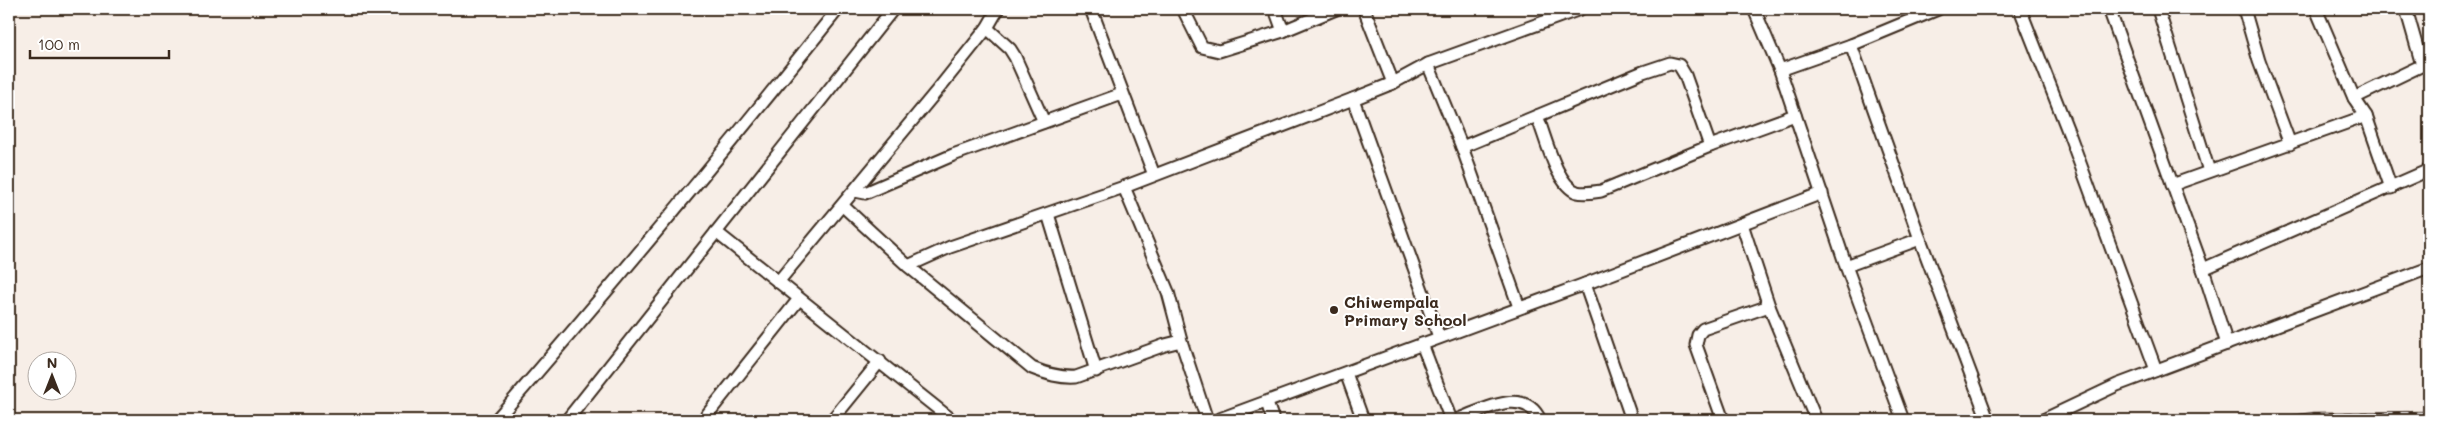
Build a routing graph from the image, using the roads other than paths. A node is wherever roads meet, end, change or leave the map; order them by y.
1 (838, 9) edge
2 (893, 9) edge
3 (998, 9) edge
4 (1091, 9) edge
5 (1183, 9) edge
6 (1275, 9) edge
7 (1336, 9) edge
8 (1364, 9) edge
9 (1544, 9) edge
10 (1580, 9) edge
11 (1754, 9) edge
12 (1938, 9) edge
13 (2020, 9) edge
14 (2108, 9) edge
15 (2158, 9) edge
16 (2244, 9) edge
17 (2316, 9) edge
18 (2406, 9) edge
19 (1549, 20) junction
20 (987, 28) junction
21 (1282, 31) junction
22 (1851, 44) junction
23 (2426, 63) edge
24 (1428, 64) junction
25 (1780, 70) junction
26 (1393, 83) junction
27 (1122, 94) junction
28 (2354, 98) junction
29 (1353, 99) junction
30 (1795, 115) junction
31 (1537, 116) junction
32 (2366, 116) junction
33 (1044, 122) junction
34 (2290, 144) junction
35 (1710, 146) junction
36 (1462, 147) junction
37 (2429, 170) edge
38 (2209, 171) junction
39 (1154, 175) junction
40 (2172, 185) junction
41 (1124, 187) junction
42 (2392, 188) junction
43 (855, 191) junction
44 (1822, 193) junction
45 (843, 206) junction
46 (1048, 214) junction
47 (1742, 224) junction
48 (716, 232) junction
49 (1920, 239) junction
50 (908, 266) junction
51 (1846, 266) junction
52 (2429, 268) edge
53 (2203, 269) junction
54 (778, 282) junction
55 (1585, 284) junction
56 (800, 299) junction
57 (1769, 306) junction
58 (1519, 307) junction
59 (1440, 337) junction
60 (1181, 341) junction
61 (1422, 344) junction
62 (2227, 344) junction
63 (880, 361) junction
64 (2156, 370) junction
65 (1096, 371) junction
66 (1346, 373) junction
67 (1268, 403) junction
68 (496, 420) edge
69 (567, 420) edge
70 (703, 420) edge
71 (832, 420) edge
72 (952, 420) edge
73 (1207, 420) edge
74 (1217, 420) edge
75 (1273, 420) edge
76 (1363, 420) edge
77 (1451, 420) edge
78 (1456, 420) edge
79 (1540, 420) edge
80 (1632, 420) edge
81 (1723, 420) edge
82 (1816, 420) edge
83 (1903, 420) edge
84 (1988, 420) edge
85 (2043, 420) edge

1 - 68 street
2 - 48 street
3 - 20 street
4 - 27 street
5 - 21 street
6 - 21 street
7 - 21 street
8 - 26 street
9 - 19 street
10 - 19 street
11 - 25 street
12 - 22 street
13 - 64 street
14 - 40 street
15 - 38 street
16 - 34 street
17 - 28 street
18 - 23 street
19 - 24 street
20 - 33 street
20 - 43 street
22 - 25 street
22 - 49 street
23 - 28 street
24 - 26 street
24 - 36 street
25 - 30 street
26 - 29 street
27 - 33 street
27 - 39 street
28 - 32 street
29 - 39 street
29 - 59 street
30 - 35 street
30 - 44 street
31 - 35 street
31 - 35 street
31 - 36 street
32 - 34 street
32 - 42 street
33 - 43 street
34 - 38 street
36 - 58 street
37 - 42 street
38 - 40 street
39 - 41 street
40 - 53 street
41 - 46 street
41 - 60 street
42 - 53 street
43 - 45 street
44 - 47 street
44 - 51 street
45 - 50 street
45 - 54 street
46 - 50 street
46 - 65 street
47 - 55 street
47 - 57 street
48 - 54 street
48 - 69 street
49 - 51 street
49 - 84 street
50 - 65 street
51 - 83 street
52 - 62 street
53 - 62 street
54 - 56 street
55 - 58 street
55 - 80 street
56 - 63 street
56 - 70 street
57 - 81 street
57 - 82 street
58 - 59 street
59 - 61 street
60 - 65 street
60 - 73 street
61 - 66 street
61 - 77 street
62 - 64 street
63 - 71 street
63 - 72 street
64 - 85 street
66 - 67 street
66 - 76 street
67 - 74 street
67 - 75 street
78 - 79 street

